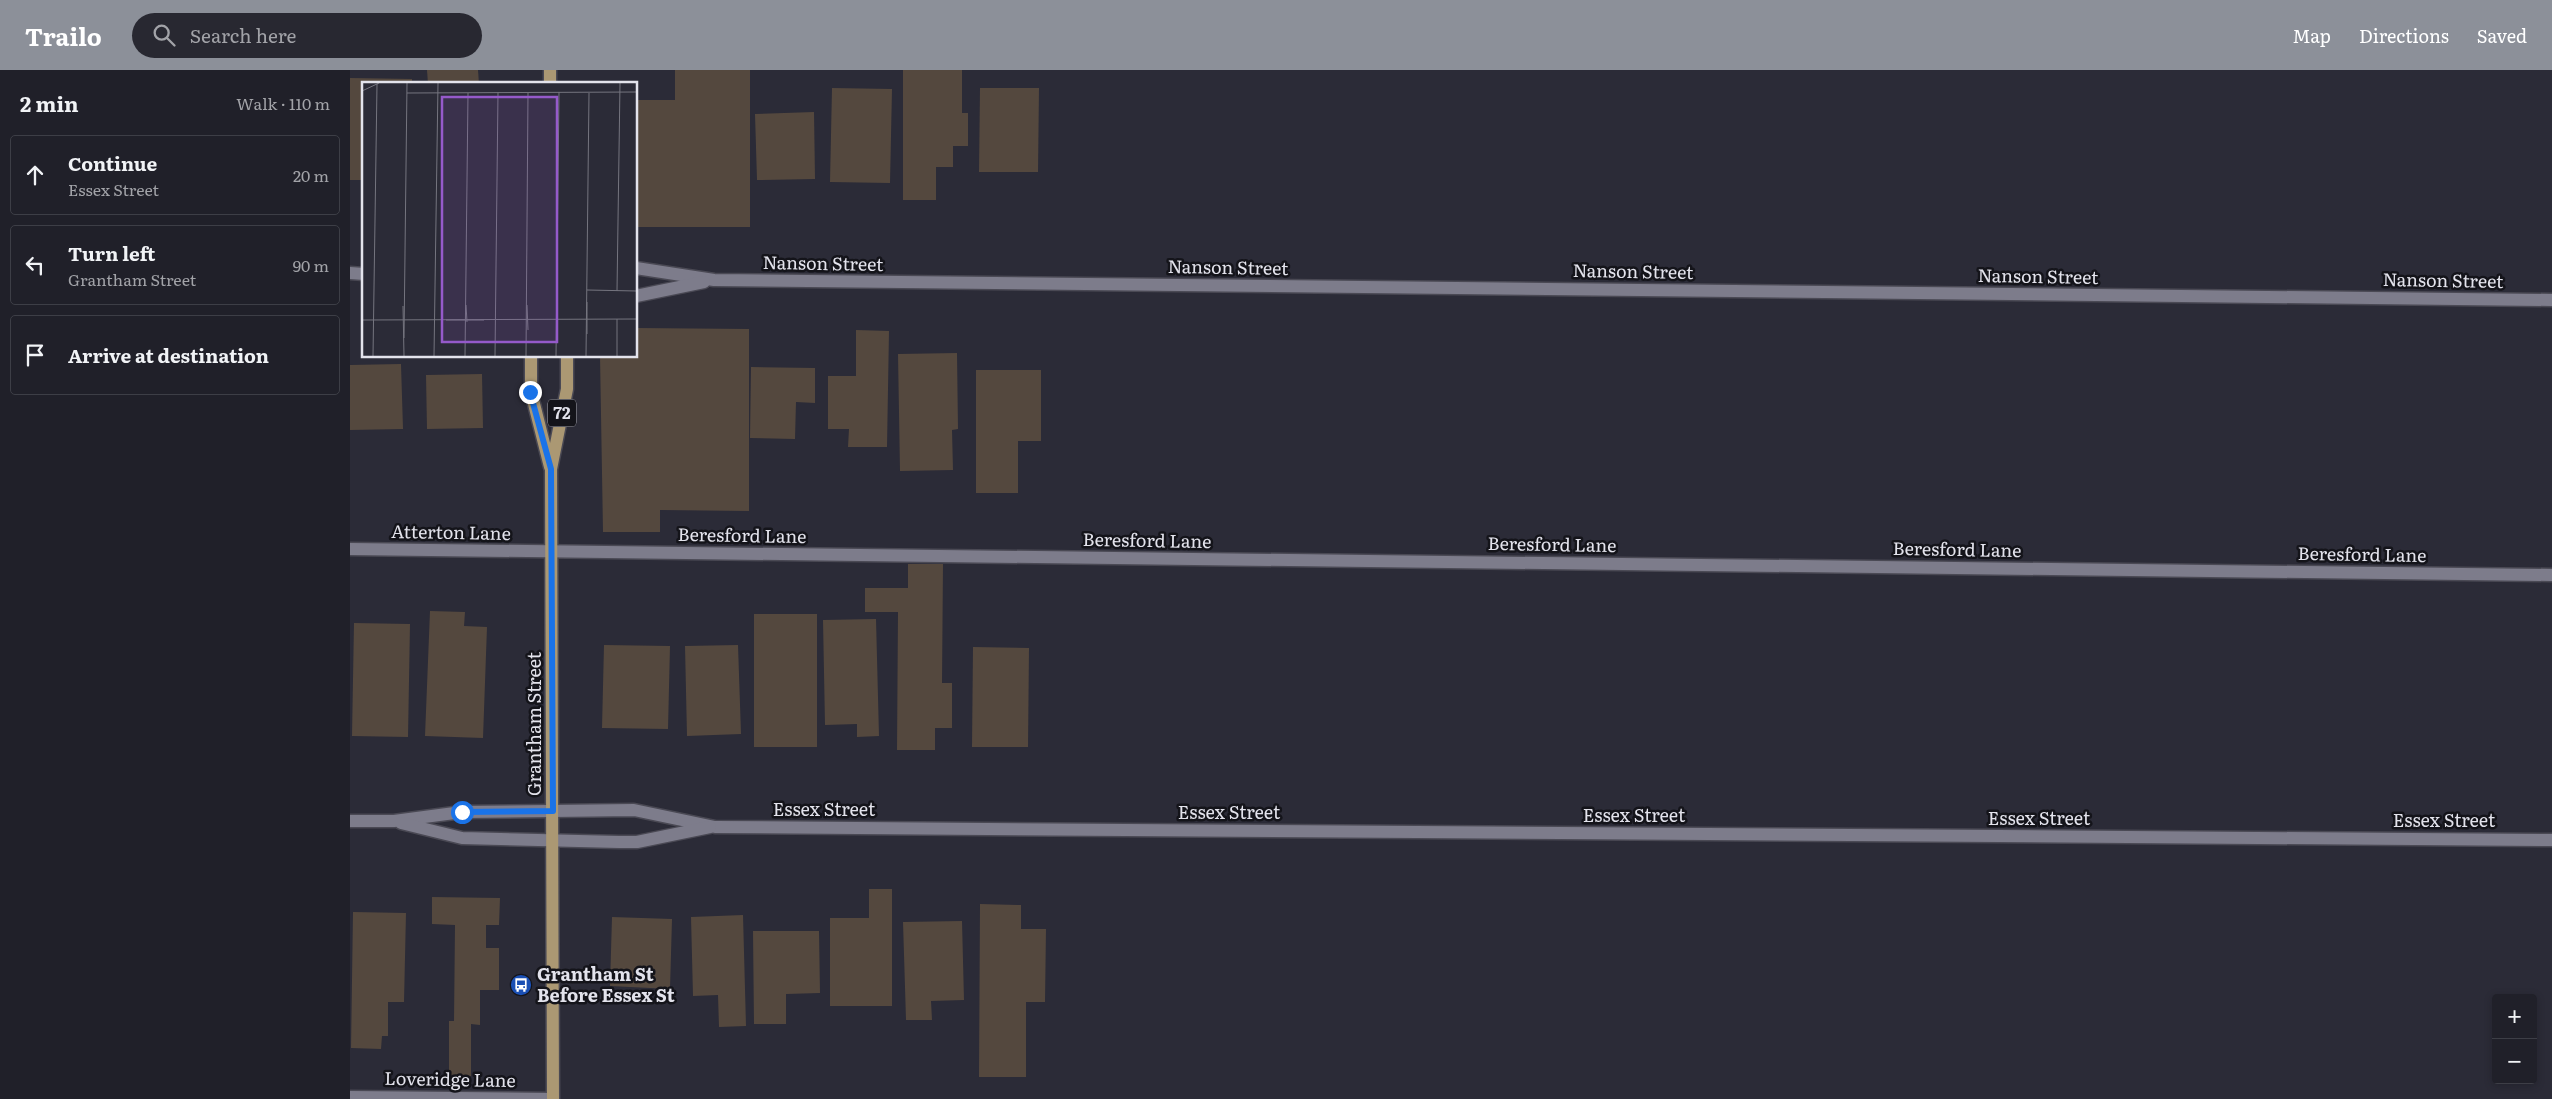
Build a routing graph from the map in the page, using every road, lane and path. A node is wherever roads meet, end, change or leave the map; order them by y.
1 (638, 268) edge
2 (714, 280) junction
3 (638, 296) edge
4 (2552, 300) edge
5 (530, 358) edge
6 (567, 358) edge
7 (551, 469) junction
8 (350, 549) edge
9 (551, 551) junction
10 (2552, 574) edge
11 (553, 811) junction
12 (350, 821) edge
13 (394, 821) junction
14 (715, 826) junction
15 (2552, 840) edge
16 (553, 841) junction
17 (350, 1097) edge
18 (551, 1099) edge

1 - 2 street, Nanson Street
2 - 3 street, Nanson Street
2 - 4 street, Nanson Street
5 - 7 main road, Grantham Street / 72
6 - 7 main road, Grantham Street / 72
7 - 9 main road, Grantham Street / 72
8 - 9 street, Atterton Lane
9 - 10 street, Beresford Lane
9 - 11 main road, Grantham Street / 72
11 - 13 street, Essex Street
11 - 14 street, Essex Street
11 - 16 main road, Grantham Street / 72
12 - 13 street, Essex Street
13 - 16 street, Essex Street
14 - 15 street, Essex Street
14 - 16 street, Essex Street
16 - 18 main road, Grantham Street / 72
17 - 18 street, Loveridge Lane

